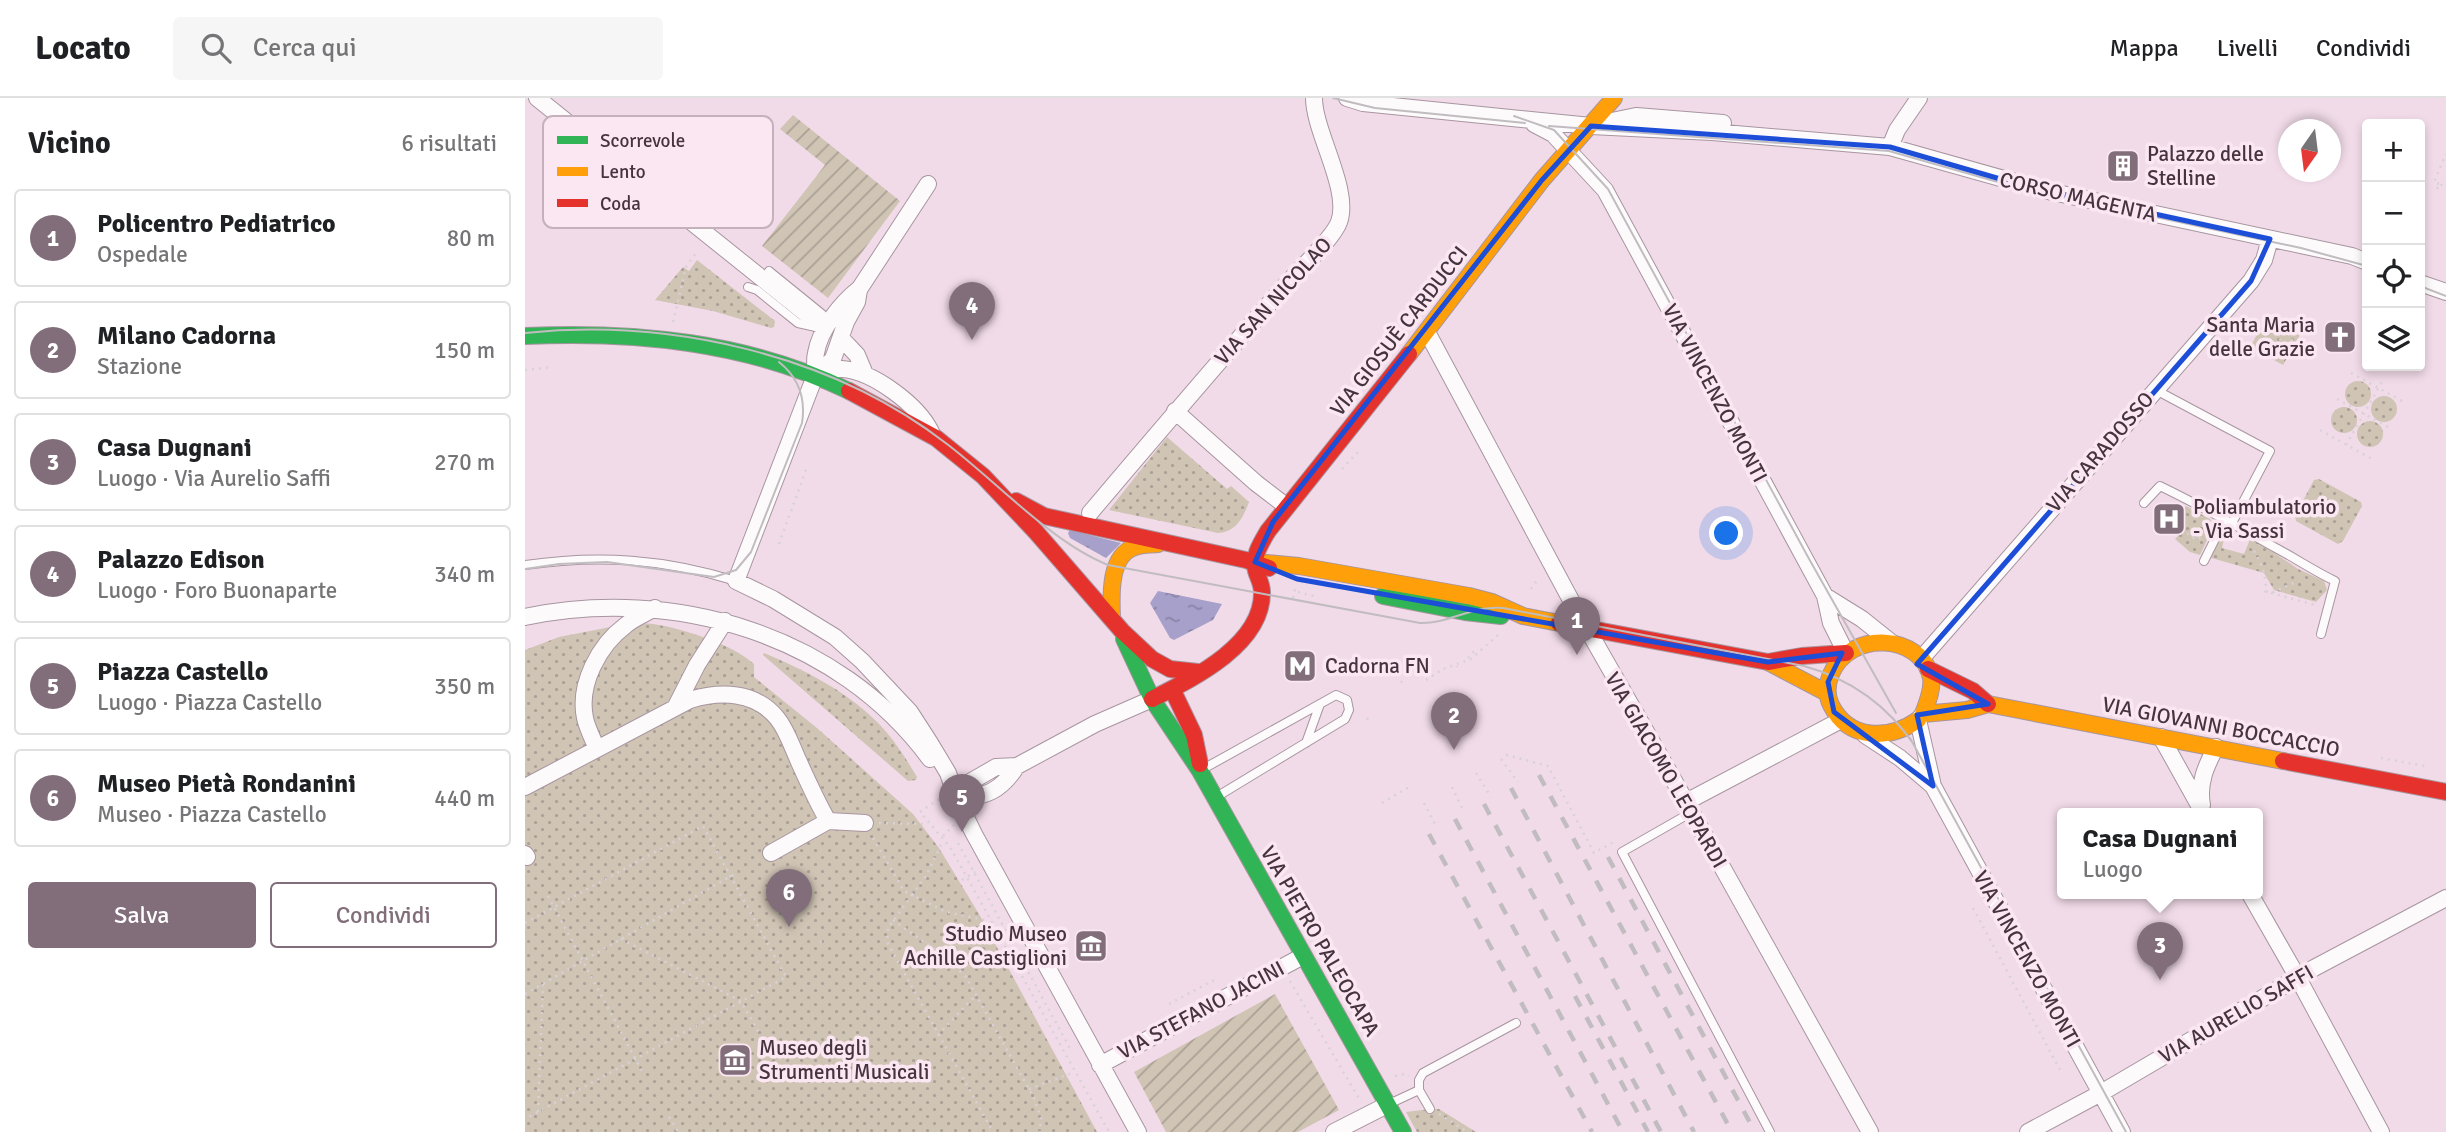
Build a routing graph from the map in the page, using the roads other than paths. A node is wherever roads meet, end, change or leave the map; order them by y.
1 (537, 98) edge
2 (1314, 98) edge
3 (1347, 98) edge
4 (1605, 98) edge
5 (1614, 98) edge
6 (1919, 98) edge
7 (1448, 105) edge
8 (559, 116) edge
9 (1515, 119) junction
10 (1591, 127) junction
11 (1787, 138) junction
12 (1890, 147) junction
13 (1570, 149) junction
14 (928, 184) dead end
15 (699, 228) edge
16 (2270, 239) junction
17 (2362, 260) edge
18 (769, 271) dead end
19 (2425, 285) edge
20 (748, 287) dead end
21 (860, 288) junction
22 (2446, 292) edge
23 (825, 329) junction
24 (1427, 332) junction
25 (525, 336) edge
26 (841, 338) junction
27 (865, 374) junction
28 (815, 376) junction
29 (2154, 389) junction
30 (1175, 411) junction
31 (933, 437) junction
32 (1001, 492) junction
33 (2144, 503) dead end
34 (1286, 506) junction
35 (1090, 513) dead end
36 (2232, 523) junction
37 (1187, 548) junction
38 (2204, 561) dead end
39 (1255, 562) junction
40 (525, 565) edge
41 (736, 582) junction
42 (1825, 596) junction
43 (655, 608) junction
44 (525, 617) edge
45 (726, 621) junction
46 (1114, 621) junction
47 (1588, 629) junction
48 (2321, 634) dead end
49 (1894, 645) junction
50 (1846, 653) junction
51 (1769, 662) junction
52 (1924, 664) junction
53 (1198, 672) junction
54 (1172, 689) junction
55 (1827, 693) junction
56 (1152, 699) junction
57 (1320, 704) junction
58 (1988, 704) junction
59 (675, 708) junction
60 (1920, 717) junction
61 (1841, 720) junction
62 (1863, 734) junction
63 (2161, 737) junction
64 (1305, 743) junction
65 (2216, 747) junction
66 (597, 749) junction
67 (1200, 771) junction
68 (1933, 786) junction
69 (525, 787) edge
70 (2446, 792) edge
71 (954, 795) junction
72 (1215, 798) junction
73 (1689, 807) junction
74 (2201, 808) edge
75 (2203, 808) edge
76 (828, 821) junction
77 (865, 823) road end
78 (771, 853) dead end
79 (2446, 898) edge
80 (2253, 899) edge
81 (1303, 956) junction
82 (2298, 978) junction
83 (1516, 1023) dead end
84 (1100, 1065) junction
85 (1419, 1090) junction
86 (2101, 1093) junction
87 (1389, 1104) junction
88 (1430, 1109) road end
89 (1138, 1132) edge
90 (1334, 1132) edge
91 (1403, 1132) edge
92 (1770, 1132) edge
93 (1870, 1132) edge
94 (2028, 1132) edge
95 (2122, 1132) edge
96 (2381, 1132) edge

1 - 8 street
2 - 30 street, VIA SAN NICOLAO
3 - 7 street
4 - 10 lane
5 - 10 street
6 - 12 street
7 - 9 street
9 - 10 street, CORSO MAGENTA
9 - 13 street, VIA VINCENZO MONTI
10 - 11 street, CORSO MAGENTA
10 - 11 street, CORSO MAGENTA
10 - 13 street, VIA GIOSUÈ CARDUCCI
11 - 12 street, CORSO MAGENTA
12 - 16 street, CORSO MAGENTA
13 - 24 street, VIA GIOSUÈ CARDUCCI
13 - 42 street, VIA VINCENZO MONTI
14 - 21 street
15 - 23 street
16 - 17 street, CORSO MAGENTA
16 - 29 street, VIA CARADOSSO
18 - 23 lane
19 - 22 street
20 - 23 lane
21 - 23 street
21 - 26 street
23 - 28 street
24 - 34 street, VIA GIOSUÈ CARDUCCI
24 - 47 street, VIA GIACOMO LEOPARDI
25 - 28 street
26 - 27 street
26 - 28 street
27 - 28 street
27 - 31 street
28 - 31 street
28 - 41 street
29 - 36 lane
29 - 52 street, VIA CARADOSSO
30 - 34 street
30 - 35 street
31 - 32 street
32 - 37 street
32 - 46 street
33 - 36 lane
34 - 39 street, VIA GIOSUÈ CARDUCCI
36 - 38 lane
36 - 48 lane
37 - 39 street
37 - 46 street
39 - 47 street
39 - 53 street
40 - 41 lane
41 - 71 street
42 - 49 street, VIA VINCENZO MONTI
42 - 50 street, VIA VINCENZO MONTI
43 - 44 street
43 - 45 street
43 - 66 street
45 - 59 street
45 - 71 street
46 - 53 street
46 - 56 street
47 - 51 street
47 - 73 street, VIA GIACOMO LEOPARDI
49 - 50 street
49 - 52 street
50 - 51 street
50 - 55 street
51 - 55 street
52 - 58 street, VIA GIOVANNI BOCCACCIO
52 - 60 street
53 - 54 street
54 - 56 street
54 - 67 street
55 - 61 street
56 - 67 street
56 - 71 street
57 - 64 lane
57 - 64 lane
57 - 67 lane
58 - 60 street, VIA GIOVANNI BOCCACCIO
58 - 63 street, VIA GIOVANNI BOCCACCIO
59 - 66 street
59 - 76 street
60 - 62 street
60 - 68 street, VIA VINCENZO MONTI
61 - 62 street
61 - 73 street
62 - 68 street, VIA VINCENZO MONTI
63 - 65 street, VIA GIOVANNI BOCCACCIO
63 - 74 street
64 - 72 lane
65 - 70 street, VIA GIOVANNI BOCCACCIO
65 - 75 street
66 - 69 street
67 - 72 street, VIA PIETRO PALEOCAPA
68 - 86 street, VIA VINCENZO MONTI
71 - 84 street
72 - 81 street, VIA PIETRO PALEOCAPA
73 - 92 lane
73 - 93 street, VIA GIACOMO LEOPARDI
76 - 77 street
76 - 78 street
79 - 82 street, VIA AURELIO SAFFI
80 - 82 street
81 - 84 street, VIA STEFANO JACINI
81 - 87 street, VIA PIETRO PALEOCAPA
82 - 86 street, VIA AURELIO SAFFI
82 - 96 street
83 - 85 lane
84 - 89 street
85 - 87 lane
85 - 88 lane
86 - 94 street, VIA AURELIO SAFFI
86 - 95 street, VIA VINCENZO MONTI
87 - 90 street
87 - 91 street, VIA PIETRO PALEOCAPA

